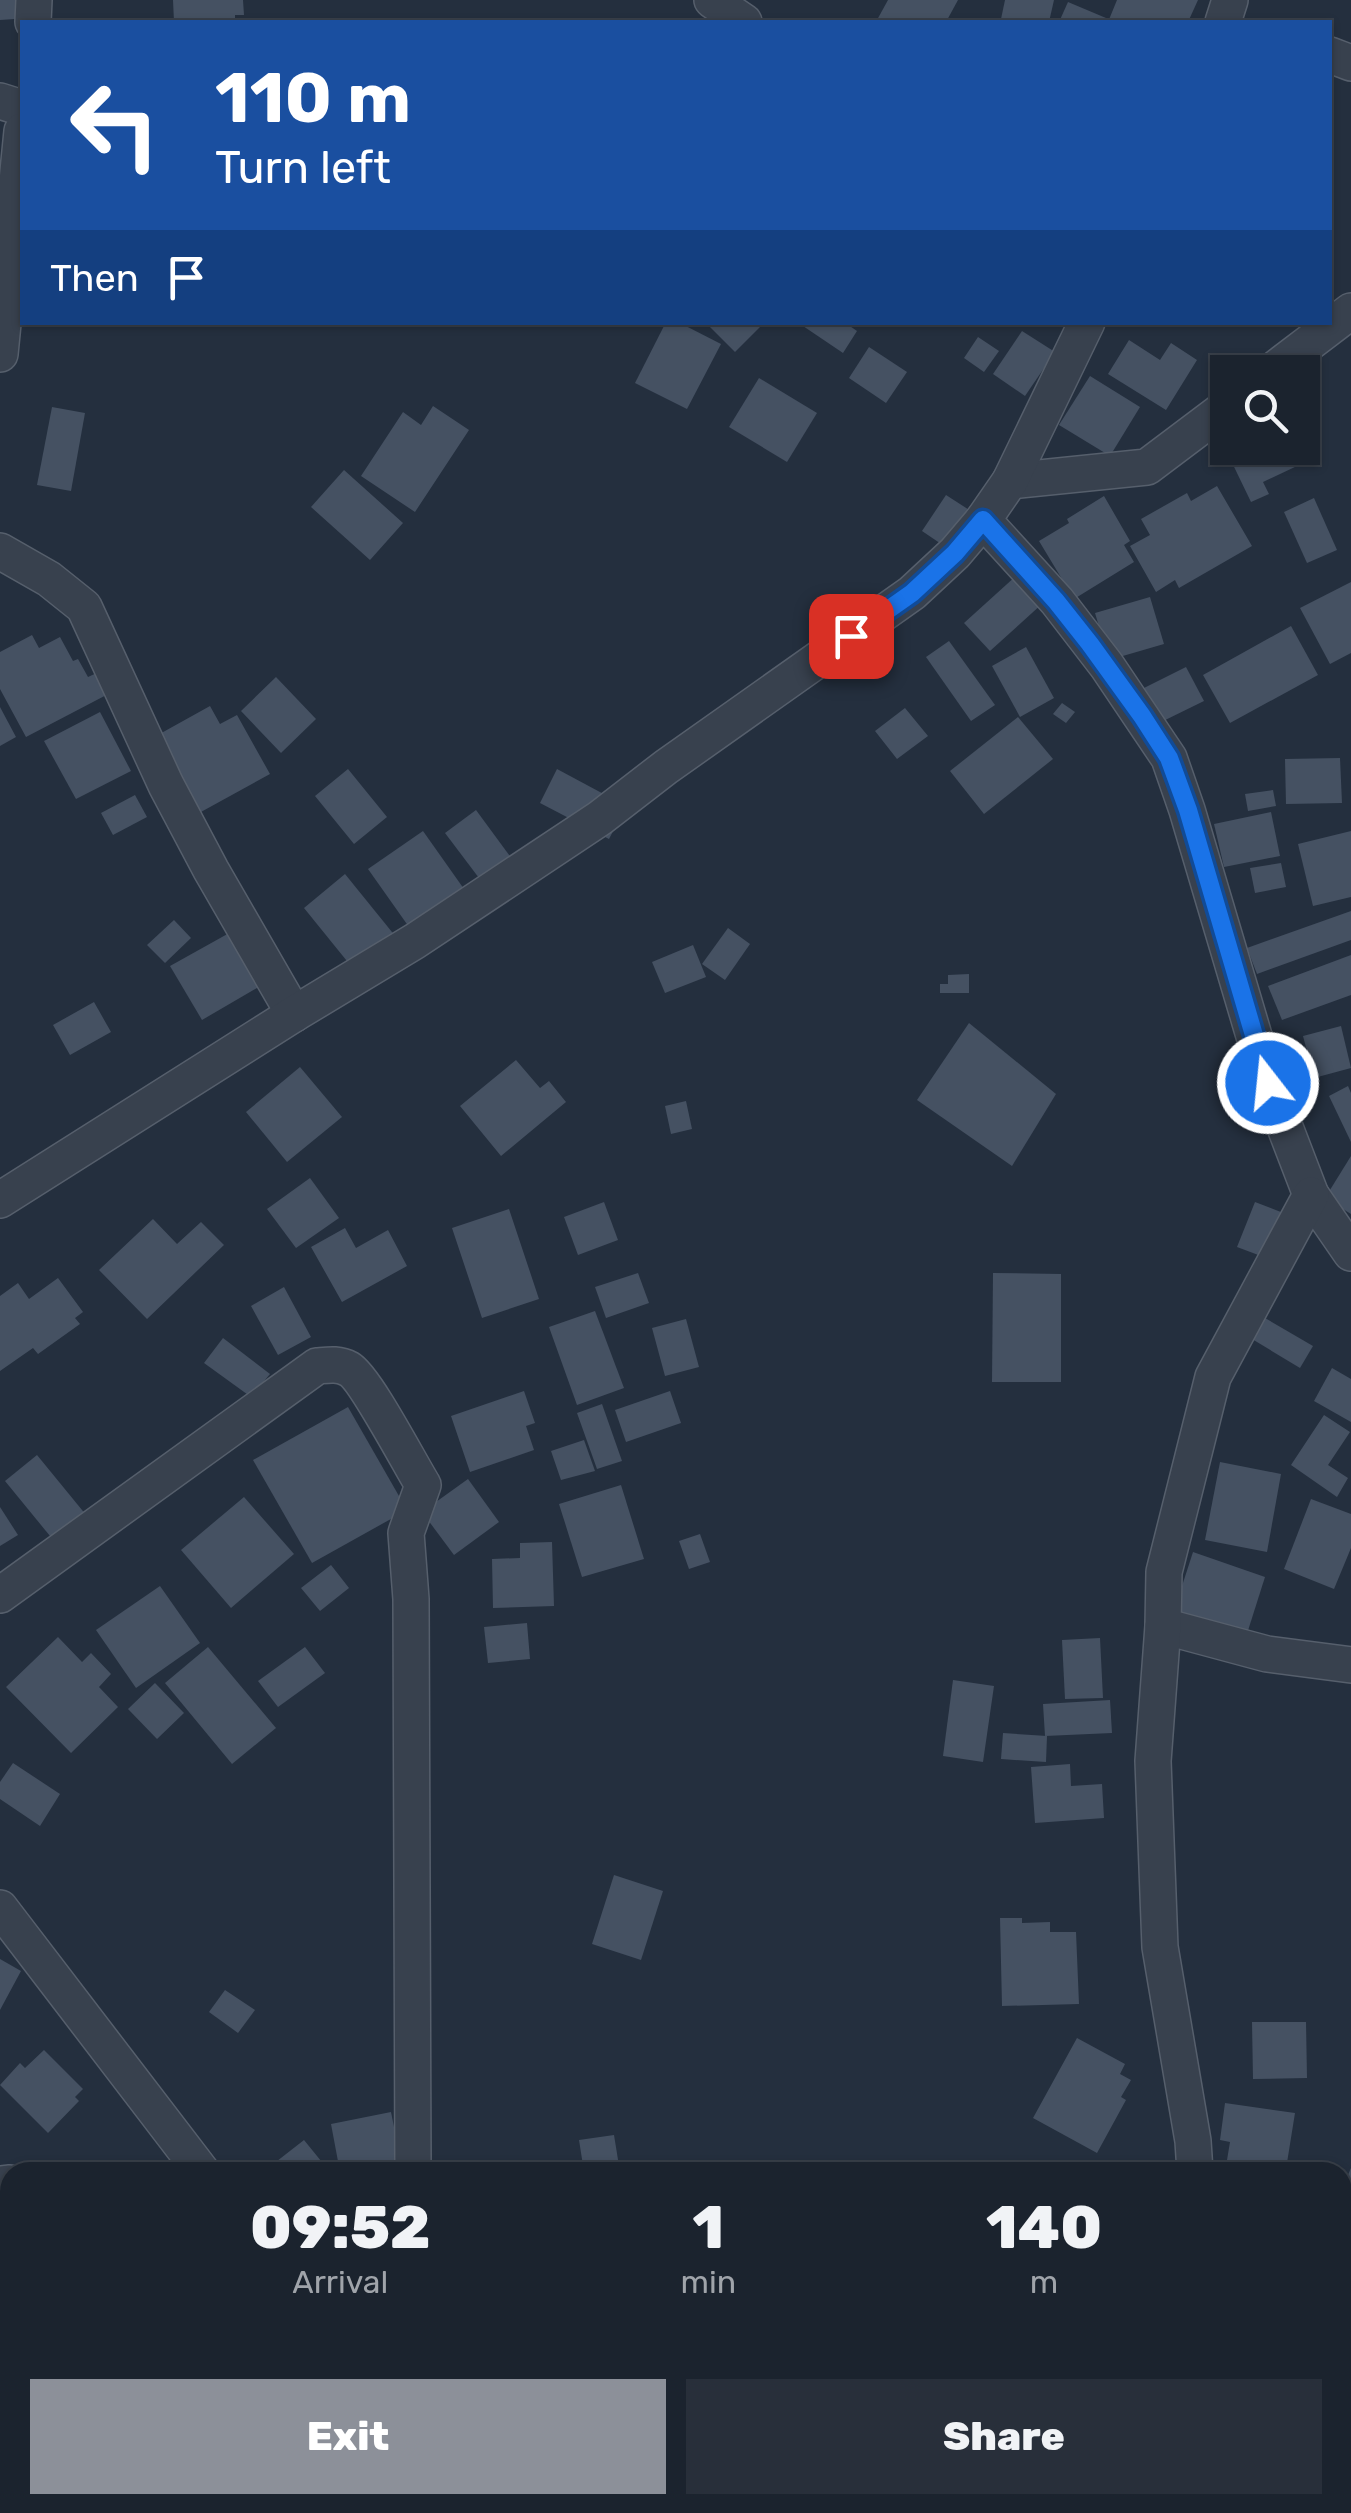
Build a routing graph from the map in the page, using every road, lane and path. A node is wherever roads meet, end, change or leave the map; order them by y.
1 (712, 0) edge
2 (741, 20) edge
3 (20, 152) edge
4 (1351, 311) edge
5 (1086, 325) edge
6 (0, 354) edge
7 (1293, 355) edge
8 (1210, 420) edge
9 (1010, 481) junction
10 (983, 520) junction
11 (0, 551) edge
12 (294, 1014) junction
13 (1311, 1196) junction
14 (0, 1200) edge
15 (1351, 1253) edge
16 (0, 1595) edge
17 (1163, 1626) junction
18 (1351, 1665) edge
19 (0, 1908) edge
20 (188, 2162) edge
21 (413, 2162) edge
22 (1194, 2162) edge

1 - 2 street
3 - 6 street
4 - 7 street
5 - 9 street
8 - 9 street
9 - 10 street
10 - 12 street
10 - 13 street
11 - 12 street
12 - 14 street
13 - 15 street
13 - 17 street
16 - 21 street
17 - 18 street
17 - 22 street
19 - 20 street

